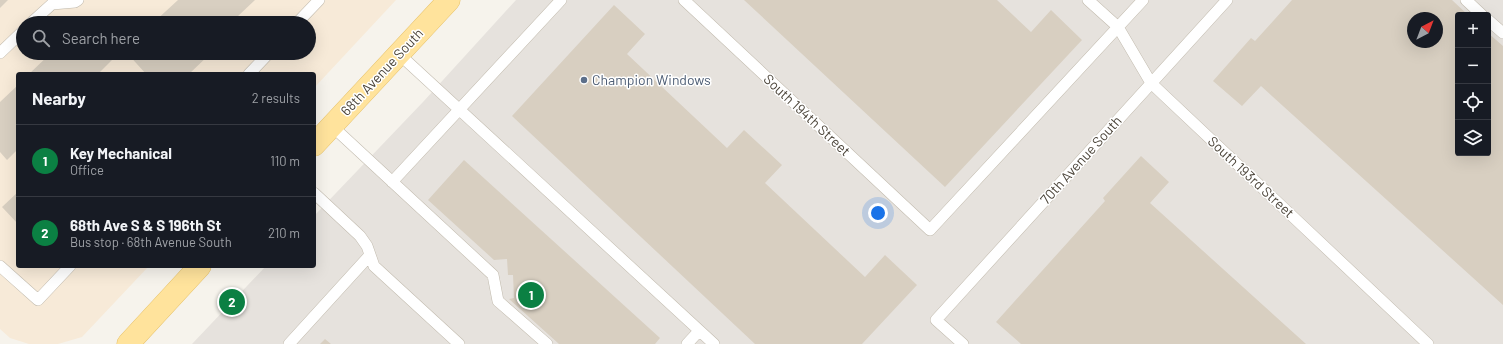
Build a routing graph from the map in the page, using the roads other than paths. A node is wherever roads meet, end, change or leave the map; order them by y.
1 (78, 0) edge
2 (319, 0) edge
3 (449, 0) edge
4 (561, 0) edge
5 (684, 0) edge
6 (1088, 0) edge
7 (1143, 0) edge
8 (1227, 0) edge
9 (1466, 0) edge
10 (1479, 12) edge
11 (39, 16) edge
12 (304, 16) edge
13 (1491, 23) edge
14 (1118, 27) junction
15 (1503, 34) edge
16 (16, 38) edge
17 (0, 53) edge
18 (399, 54) junction
19 (262, 60) edge
20 (251, 72) edge
21 (1151, 83) junction
22 (460, 109) junction
23 (332, 126) junction
24 (316, 143) edge
25 (392, 182) junction
26 (316, 195) edge
27 (370, 255) junction
28 (0, 266) edge
29 (68, 268) edge
30 (198, 268) edge
31 (699, 331) junction
32 (128, 344) edge
33 (290, 344) edge
34 (459, 344) edge
35 (547, 344) edge
36 (687, 344) edge
37 (714, 344) edge
38 (963, 344) edge
39 (1428, 344) edge

1 - 11 lane
2 - 12 lane
3 - 18 main road, 68th Avenue South
4 - 22 lane
5 - 14 lane, South 194th Street
6 - 14 lane, South 193rd Street
7 - 14 lane
8 - 21 lane, 70th Avenue South
9 - 10 lane
13 - 15 lane
14 - 21 lane, South 193rd Street
16 - 17 lane
18 - 22 lane
18 - 23 main road, 68th Avenue South
19 - 20 lane
21 - 38 lane, 70th Avenue South
21 - 39 lane, South 193rd Street
22 - 25 lane
22 - 31 lane
23 - 24 main road, 68th Avenue South
23 - 25 lane
25 - 35 lane
26 - 27 lane
27 - 33 lane
27 - 34 lane
28 - 29 lane
30 - 32 main road
31 - 36 lane
31 - 37 lane

